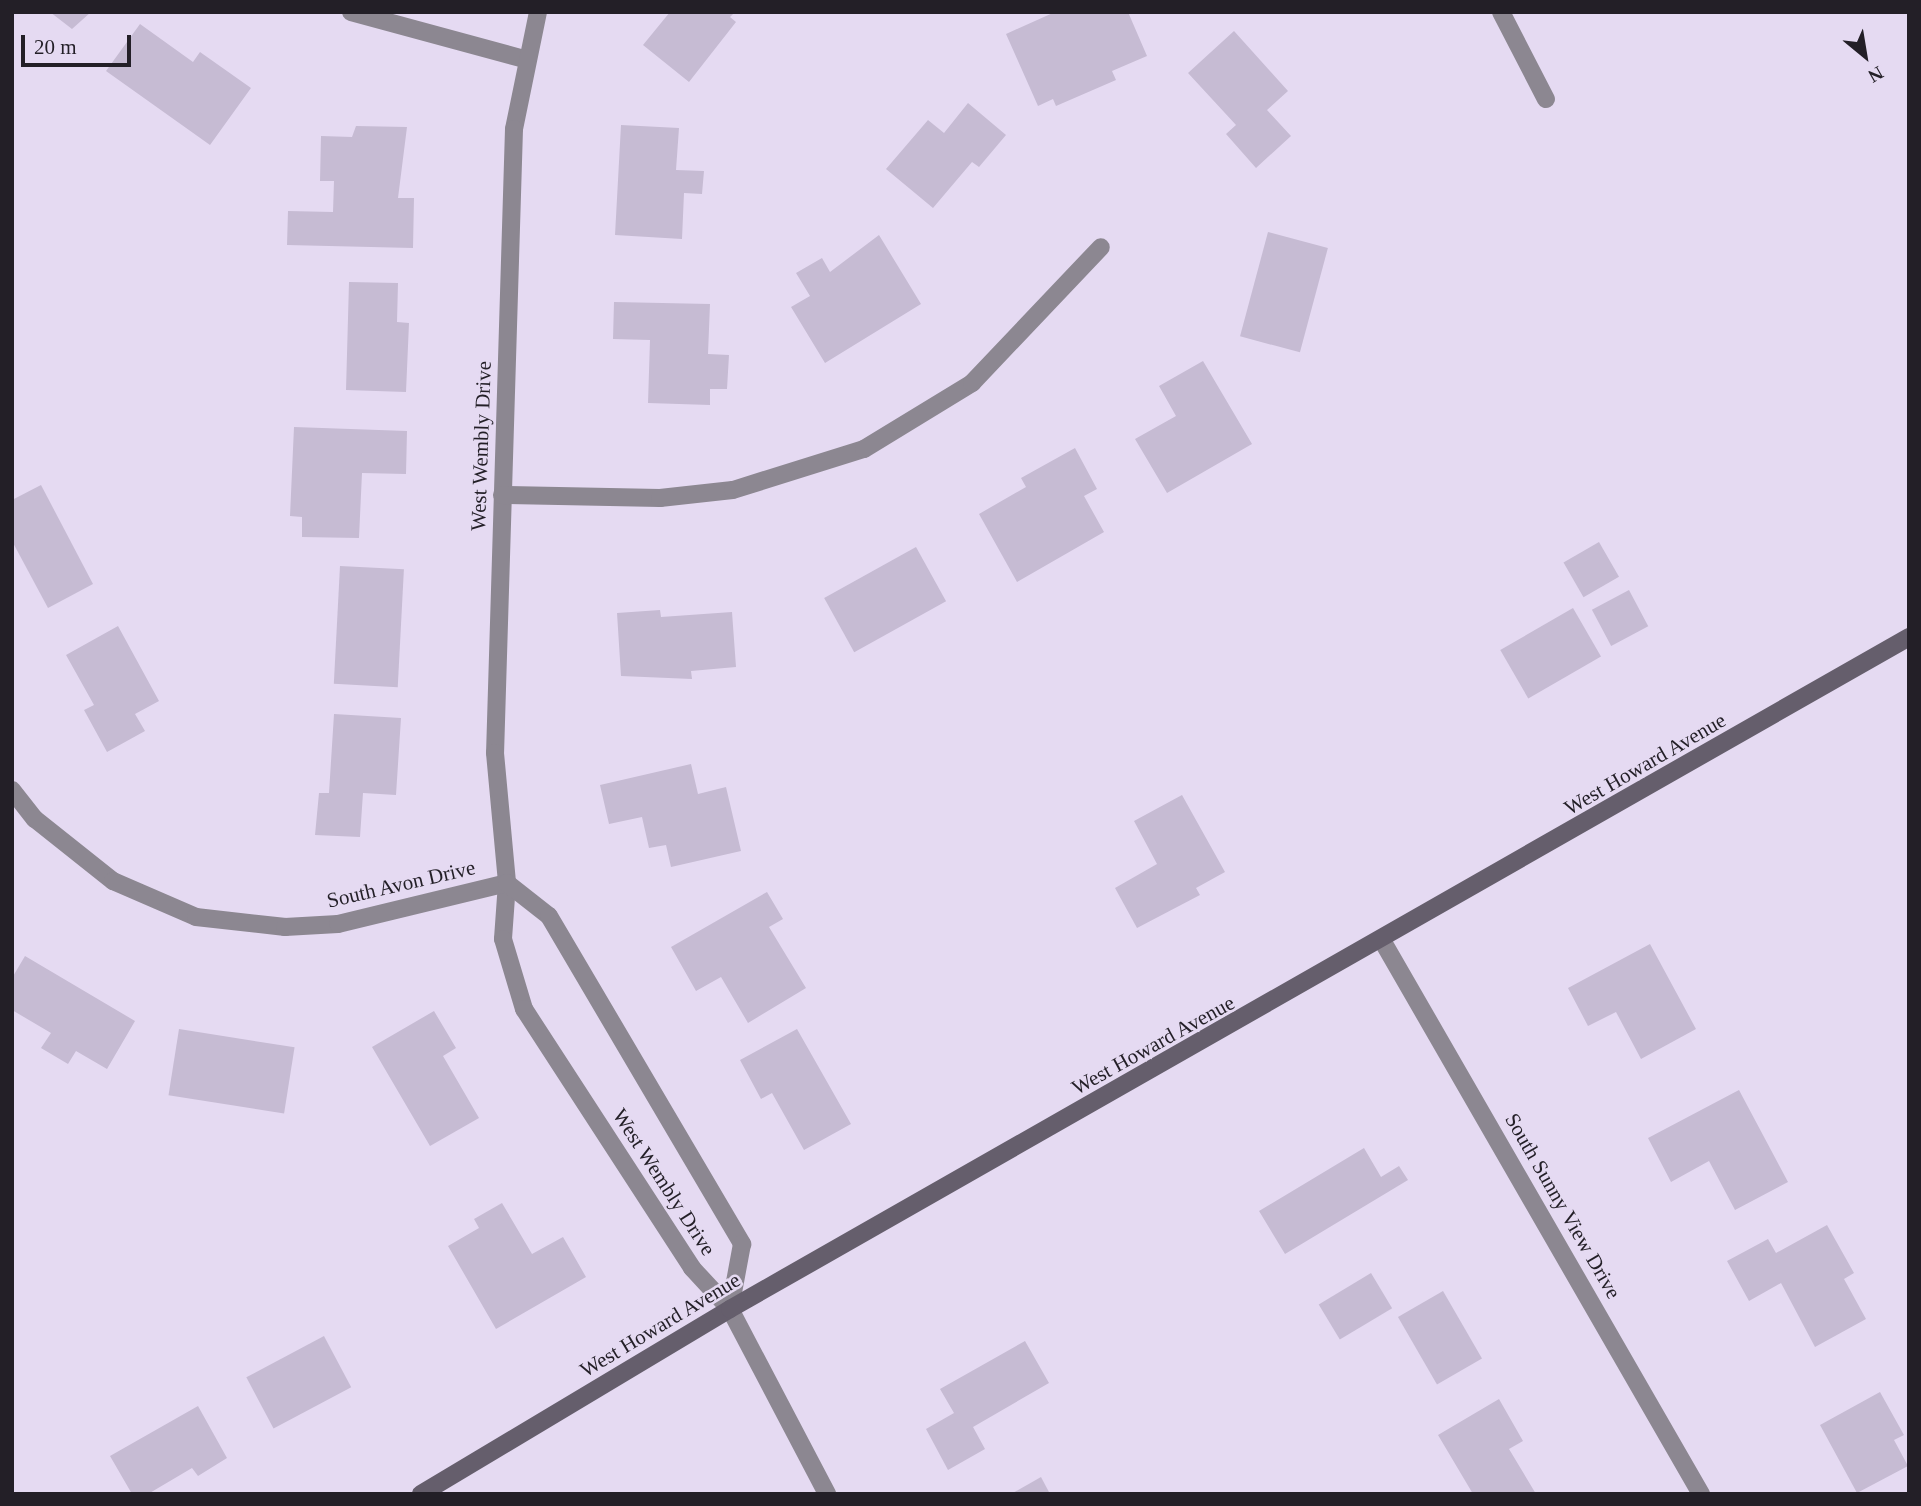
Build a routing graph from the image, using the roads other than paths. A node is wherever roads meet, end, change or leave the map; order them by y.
1 (351, 12) edge
2 (538, 12) edge
3 (1501, 12) edge
4 (524, 59) junction
5 (1546, 99) dead end
6 (1101, 247) dead end
7 (502, 495) junction
8 (1909, 638) edge
9 (12, 790) edge
10 (507, 883) junction
11 (1383, 942) junction
12 (730, 1309) junction
13 (421, 1494) edge
14 (827, 1494) edge
15 (1701, 1494) edge

1 - 4 street
2 - 4 street, West Wembly Drive
3 - 5 street
4 - 7 street, West Wembly Drive
6 - 7 street
7 - 10 street, West Wembly Drive
8 - 11 street, West Howard Avenue
9 - 10 street, South Avon Drive
10 - 12 street, West Wembly Drive
10 - 12 street, West Wembly Drive
11 - 12 street, West Howard Avenue
11 - 15 street, South Sunny View Drive
12 - 13 street, West Howard Avenue
12 - 14 street

